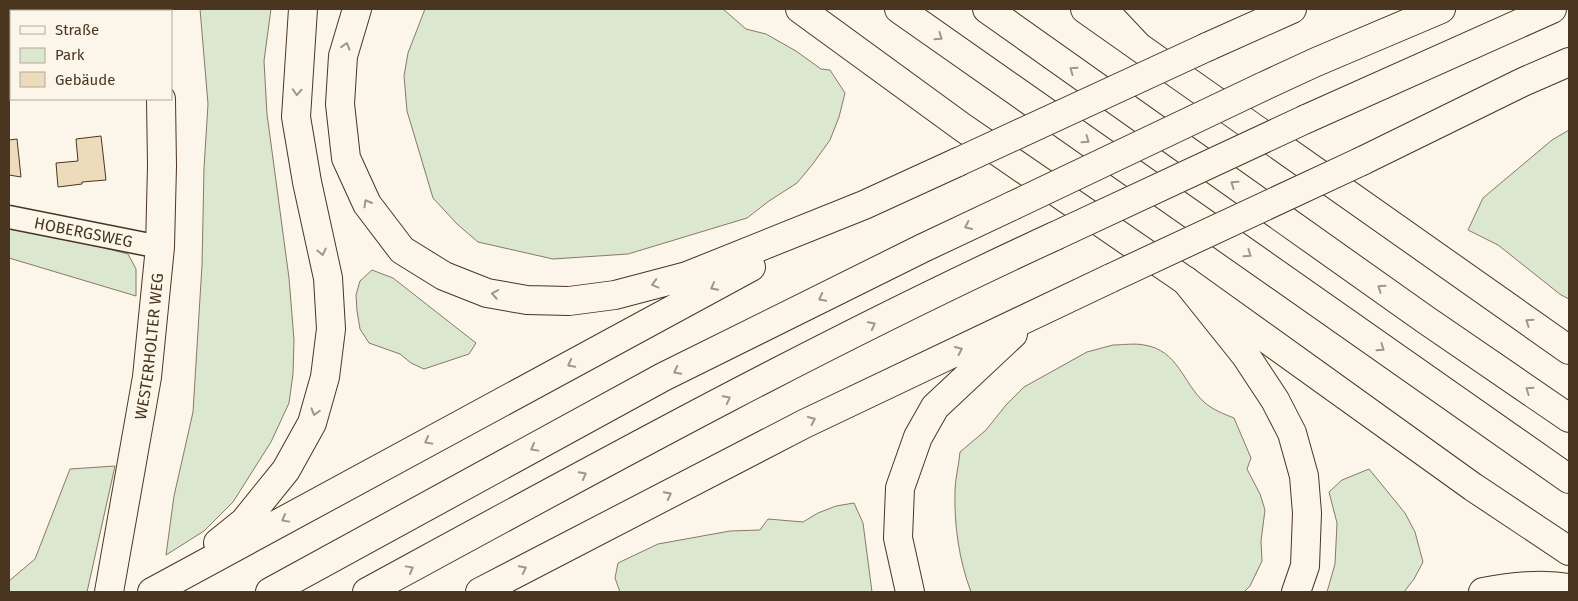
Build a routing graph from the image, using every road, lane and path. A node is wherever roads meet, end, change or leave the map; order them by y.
1 (303, 9) edge
2 (357, 9) edge
3 (800, 9) edge
4 (899, 9) edge
5 (987, 9) edge
6 (1085, 9) edge
7 (1103, 9) edge
8 (1441, 9) edge
9 (1552, 9) edge
10 (1282, 12) edge
11 (1138, 45) junction
12 (1569, 62) edge
13 (1569, 79) edge
14 (161, 100) edge
15 (1422, 133) junction
16 (864, 205) junction
17 (9, 217) edge
18 (160, 247) junction
19 (1186, 281) junction
20 (1035, 314) junction
21 (1569, 350) edge
22 (1569, 418) edge
23 (1569, 479) edge
24 (1569, 551) edge
25 (1569, 588) edge
26 (109, 592) edge
27 (144, 592) edge
28 (152, 592) edge
29 (270, 592) edge
30 (367, 592) edge
31 (480, 592) edge
32 (910, 592) edge
33 (1296, 592) edge
34 (1483, 592) edge

1 -> 27 main road
16 -> 2 main road
3 - 19 main road
4 -> 23 main road
22 -> 5 main road
6 - 11 main road
7 - 11 main road
8 -> 29 main road, bridge
30 -> 9 main road, bridge
10 - 16 main road, bridge
21 -> 11 main road
12 - 15 main road
13 - 15 main road
14 - 18 main road, WESTERHOLTER WEG
15 - 20 main road, bridge
16 -> 28 main road
17 - 18 street, HOBERGSWEG
18 - 26 main road, WESTERHOLTER WEG
19 - 24 main road
19 - 33 main road
31 -> 20 main road
20 - 32 main road
25 - 34 main road

